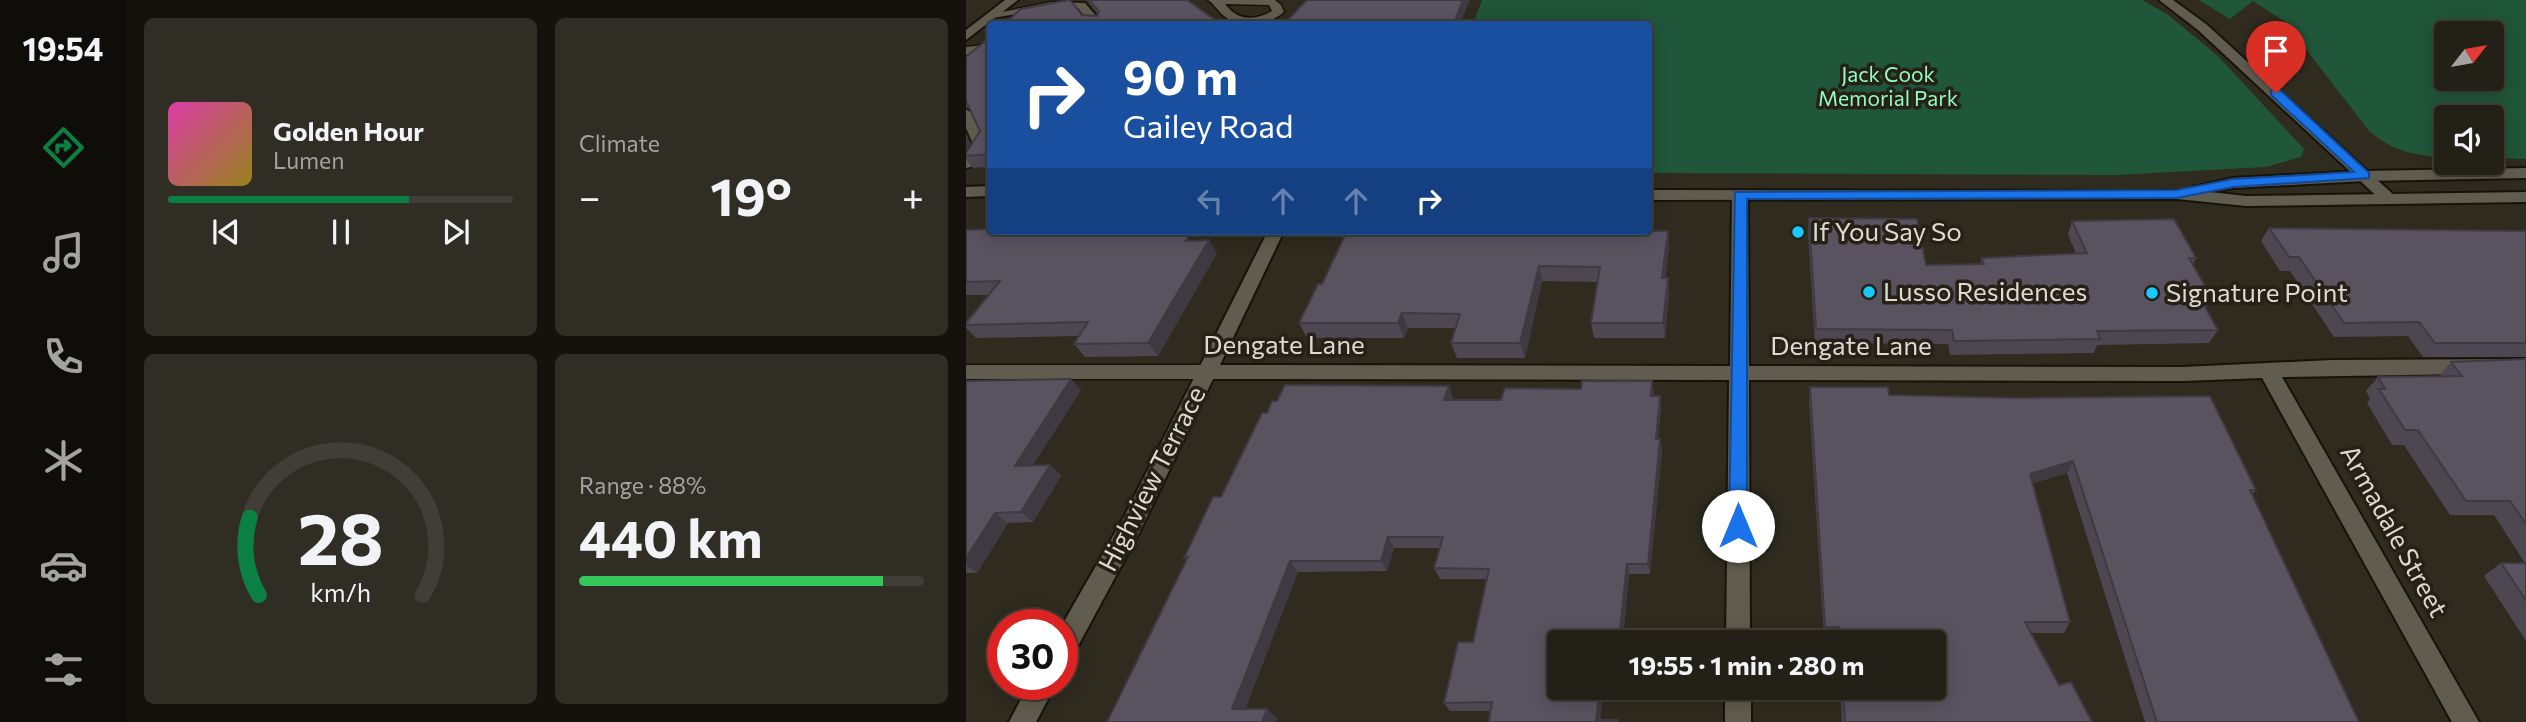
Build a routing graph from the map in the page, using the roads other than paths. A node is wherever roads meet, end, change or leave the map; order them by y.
1 (1013, 0) edge
2 (2165, 0) edge
3 (1216, 1) edge
4 (993, 15) junction
5 (1094, 21) edge
6 (1236, 21) edge
7 (1256, 21) edge
8 (966, 36) edge
9 (987, 48) edge
10 (966, 51) edge
11 (966, 113) edge
12 (966, 164) edge
13 (2526, 173) edge
14 (2364, 176) junction
15 (987, 191) edge
16 (966, 192) edge
17 (2177, 194) junction
18 (1652, 195) edge
19 (1740, 195) junction
20 (2526, 197) edge
21 (2390, 200) junction
22 (1274, 235) edge
23 (2526, 366) edge
24 (2268, 370) junction
25 (966, 372) edge
26 (1207, 372) junction
27 (1738, 372) junction
28 (1078, 621) edge
29 (1738, 630) edge
30 (1035, 700) edge
31 (1738, 700) edge
32 (1023, 722) edge
33 (1738, 722) edge
34 (2466, 722) edge

1 - 4 street
2 - 14 street
3 - 6 lane
3 - 7 lane
4 - 5 lane
4 - 8 street
9 - 10 lane
11 - 12 lane
13 - 14 street
14 - 17 street
14 - 21 street
15 - 16 street
17 - 19 street
17 - 21 main road
18 - 19 street
19 - 27 street
20 - 21 street
22 - 26 street, Highview Terrace
23 - 24 street, Dengate Lane
24 - 27 street, Dengate Lane
24 - 34 street, Armadale Street
25 - 26 lane, Dengate Lane
26 - 27 street, Dengate Lane
26 - 28 street, Highview Terrace
27 - 29 street
30 - 32 street
31 - 33 street

